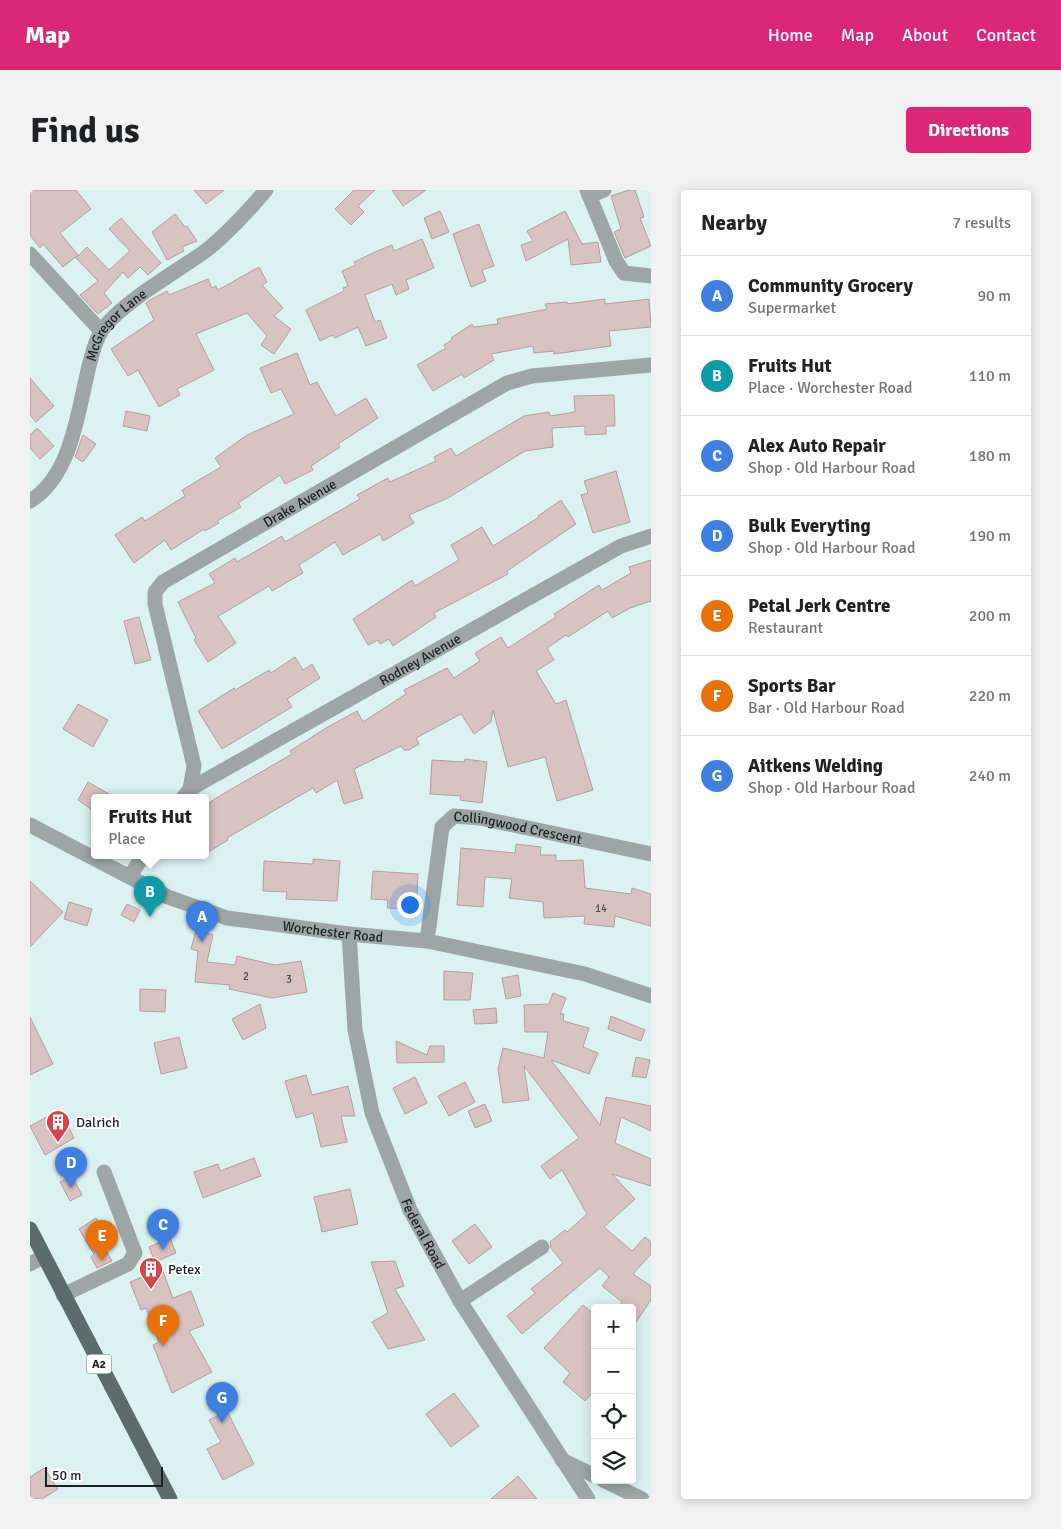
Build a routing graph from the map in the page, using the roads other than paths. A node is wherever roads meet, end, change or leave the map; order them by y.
1 (266, 190) edge
2 (604, 190) edge
3 (588, 193) edge
4 (30, 254) edge
5 (651, 276) edge
6 (101, 331) junction
7 (651, 365) edge
8 (30, 501) edge
9 (651, 536) edge
10 (187, 794) edge
11 (30, 825) edge
12 (651, 854) edge
13 (91, 856) edge
14 (97, 859) edge
15 (141, 859) edge
16 (130, 876) junction
17 (349, 934) junction
18 (427, 941) junction
19 (651, 996) edge
20 (104, 1172) dead end
21 (30, 1229) edge
22 (542, 1248) dead end
23 (37, 1261) edge
24 (62, 1295) junction
25 (460, 1301) junction
26 (561, 1460) junction
27 (591, 1474) edge
28 (612, 1484) edge
29 (169, 1499) edge
30 (588, 1499) edge
31 (642, 1499) edge

1 - 6 street, McGregor Lane
2 - 3 street
3 - 5 street
4 - 6 street
6 - 8 street, McGregor Lane
7 - 10 street, Drake Avenue
9 - 10 street, Rodney Avenue
11 - 13 street, Worchester Road
12 - 18 street, Collingwood Crescent
14 - 16 street, Worchester Road
15 - 16 street
16 - 17 street, Worchester Road
17 - 18 street, Worchester Road
17 - 25 street, Federal Road
18 - 19 street, Worchester Road
20 - 24 street
21 - 23 main road, A2
22 - 25 street
23 - 24 main road, A2
24 - 29 main road, A2
25 - 26 street, Federal Road
26 - 27 street
26 - 30 street, Federal Road
28 - 31 street

